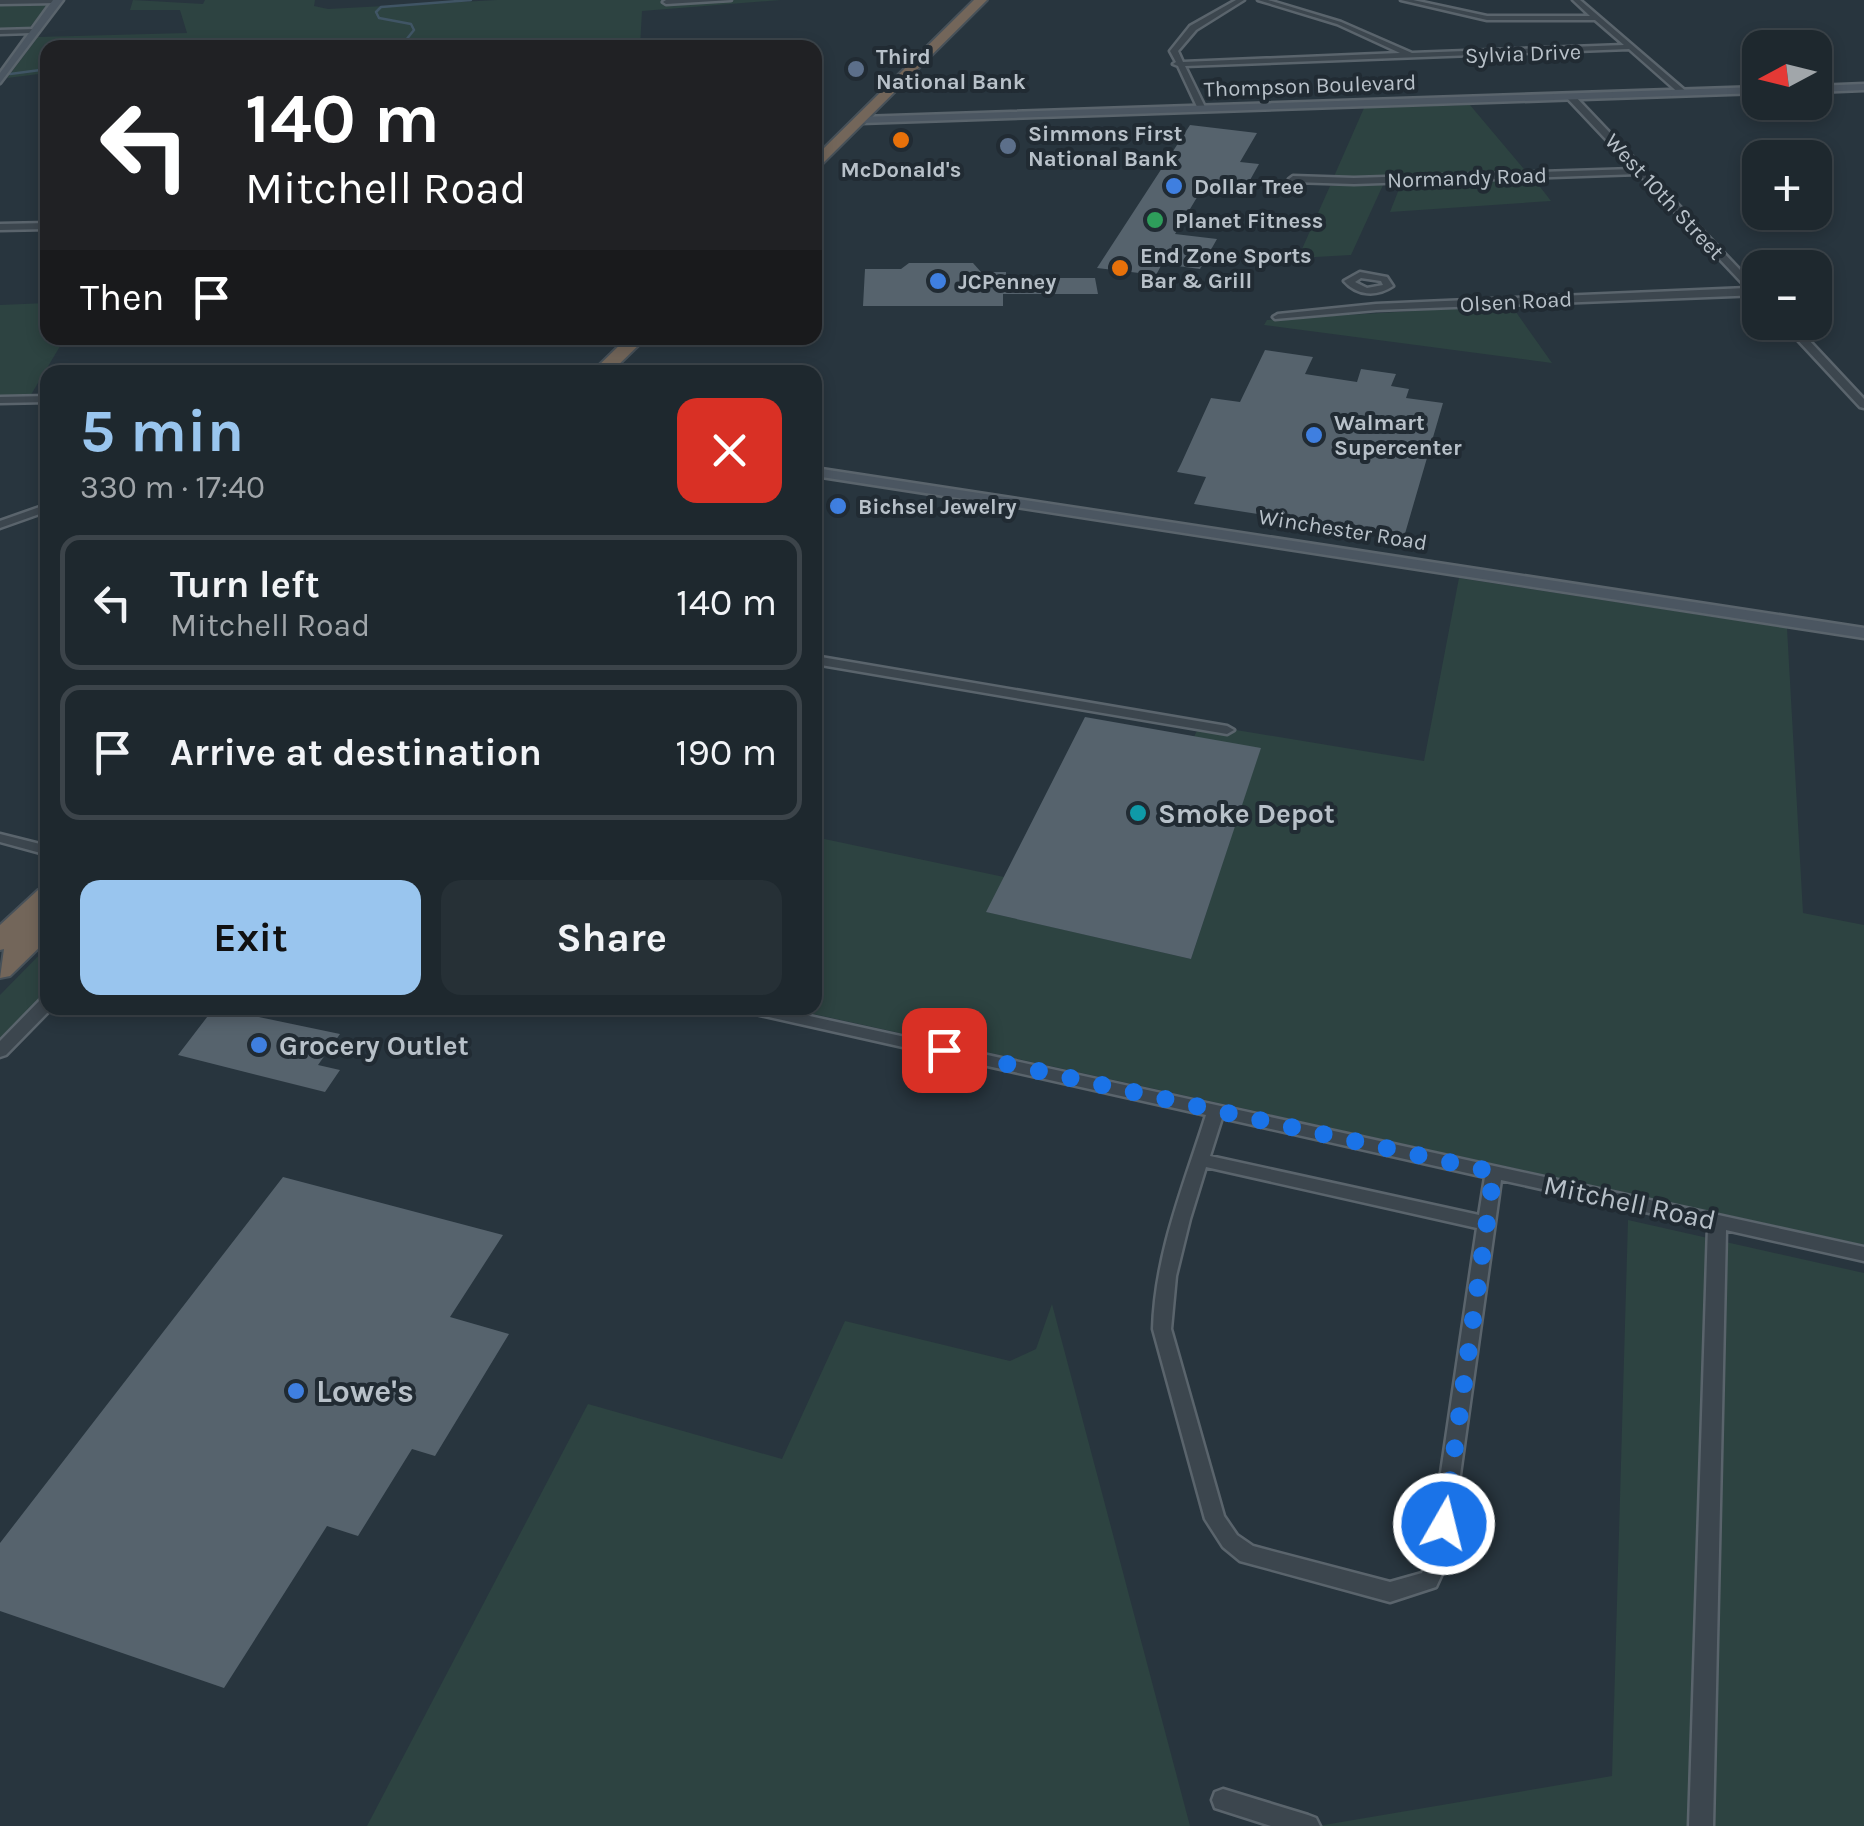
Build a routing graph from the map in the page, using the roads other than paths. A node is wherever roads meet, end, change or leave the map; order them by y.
1 (58, 0) edge
2 (728, 0) edge
3 (982, 0) edge
4 (1241, 0) edge
5 (1261, 0) edge
6 (1404, 0) edge
7 (1576, 0) edge
8 (0, 2) edge
9 (666, 2) edge
10 (1596, 18) junction
11 (32, 31) junction
12 (0, 32) edge
13 (1628, 48) junction
14 (1414, 57) junction
15 (1177, 64) junction
16 (0, 80) edge
17 (1864, 87) edge
18 (1832, 88) edge
19 (1742, 91) edge
20 (1684, 93) junction
21 (1570, 96) junction
22 (1202, 108) junction
23 (861, 120) junction
24 (822, 159) edge
25 (1642, 171) junction
26 (1294, 179) dead end
27 (40, 226) edge
28 (0, 227) edge
29 (1742, 277) edge
30 (1375, 290) dead end
31 (1742, 295) edge
32 (1387, 307) junction
33 (1278, 317) dead end
34 (1803, 340) edge
35 (630, 345) edge
36 (608, 365) edge
37 (40, 399) edge
38 (0, 400) edge
39 (1864, 406) edge
40 (822, 473) edge
41 (40, 509) edge
42 (0, 525) edge
43 (1864, 633) edge
44 (822, 661) edge
45 (1227, 730) dead end
46 (0, 838) edge
47 (40, 848) edge
48 (40, 904) edge
49 (40, 930) edge
50 (0, 941) edge
51 (0, 970) edge
52 (40, 1010) edge
53 (783, 1015) edge
54 (0, 1051) edge
55 (1216, 1110) junction
56 (1201, 1160) junction
57 (1494, 1172) junction
58 (1717, 1221) junction
59 (1486, 1223) junction
60 (1864, 1254) edge
61 (1223, 1800) dead end
62 (1308, 1826) edge
63 (1701, 1826) edge

1 - 8 street
1 - 11 main road
2 - 9 street
3 - 23 highway
4 - 15 street
5 - 14 street
6 - 10 street
7 - 10 street
10 - 13 street
11 - 12 street
11 - 16 main road
13 - 14 street, Sylvia Drive
13 - 20 street
14 - 15 street, Sylvia Drive
15 - 22 street
17 - 18 main road
19 - 20 main road, Thompson Boulevard
20 - 21 main road, Thompson Boulevard
21 - 22 main road, Thompson Boulevard
21 - 25 street, West 10th Street
22 - 23 main road, Thompson Boulevard
23 - 24 highway
25 - 26 street, Normandy Road
25 - 29 street, West 10th Street
27 - 28 street
30 - 32 street
31 - 32 street, Olsen Road
32 - 33 street, Olsen Road
34 - 39 street
35 - 36 highway
37 - 38 street
40 - 43 main road, Winchester Road
41 - 42 street
44 - 45 street
46 - 47 street
48 - 50 highway
49 - 51 highway
52 - 54 street
53 - 55 street, Mitchell Road
55 - 56 street
55 - 57 street, Mitchell Road
56 - 59 street
56 - 59 street
57 - 58 street, Mitchell Road
57 - 59 street
58 - 60 street, Mitchell Road
58 - 63 street
61 - 62 street

